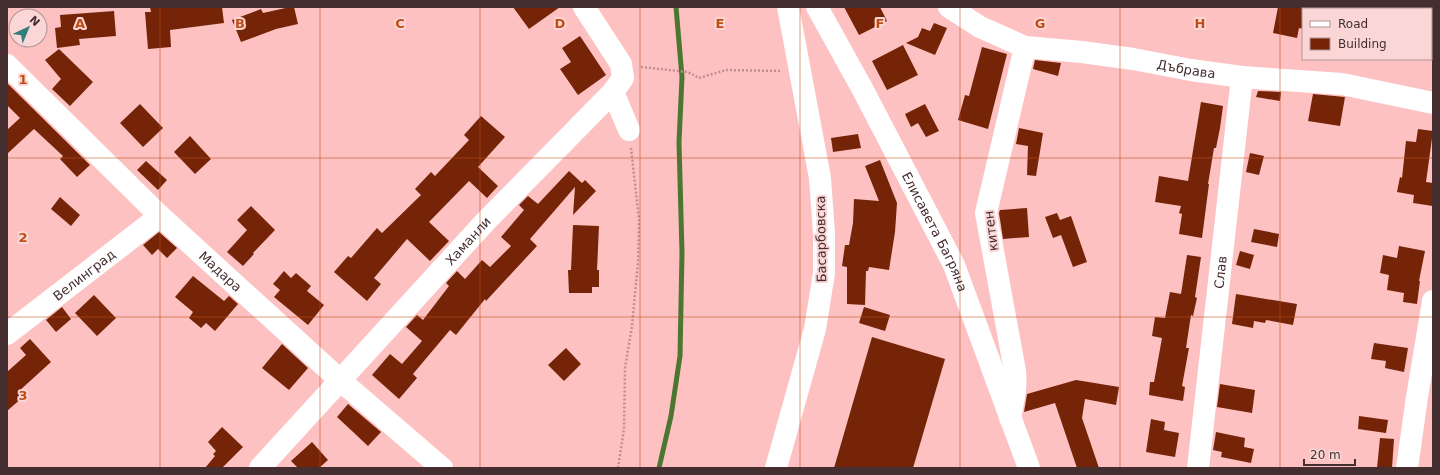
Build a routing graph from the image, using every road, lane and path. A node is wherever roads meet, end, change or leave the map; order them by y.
1 (584, 7) edge
2 (788, 7) edge
3 (817, 7) edge
4 (949, 7) edge
5 (1025, 47) junction
6 (621, 64) junction
7 (7, 65) edge
8 (800, 71) junction
9 (1242, 77) junction
10 (613, 92) junction
11 (1433, 103) edge
12 (628, 130) joint
13 (160, 216) junction
14 (1433, 301) edge
15 (7, 334) edge
16 (341, 381) junction
17 (1010, 418) junction
18 (260, 468) edge
19 (442, 468) edge
20 (618, 468) edge
21 (776, 468) edge
22 (1029, 468) edge
23 (1198, 468) edge
24 (1407, 468) edge

1 - 6 street
2 - 8 street, Басарбовска
3 - 17 street, Елисавета Багряна
4 - 5 street, Дъбрава
5 - 9 street, Дъбрава
5 - 17 street, китен
6 - 8 path
6 - 10 street, Хаманли
7 - 13 street, Мадара
8 - 21 street, Басарбовска
9 - 11 street, Дъбрава
9 - 23 street, Слав
10 - 12 street
10 - 16 street, Хаманли
12 - 20 path
13 - 15 street, Велинград
13 - 16 street, Мадара
14 - 24 street
16 - 18 street, Хаманли
16 - 19 street, Мадара
17 - 22 street, Елисавета Багряна

